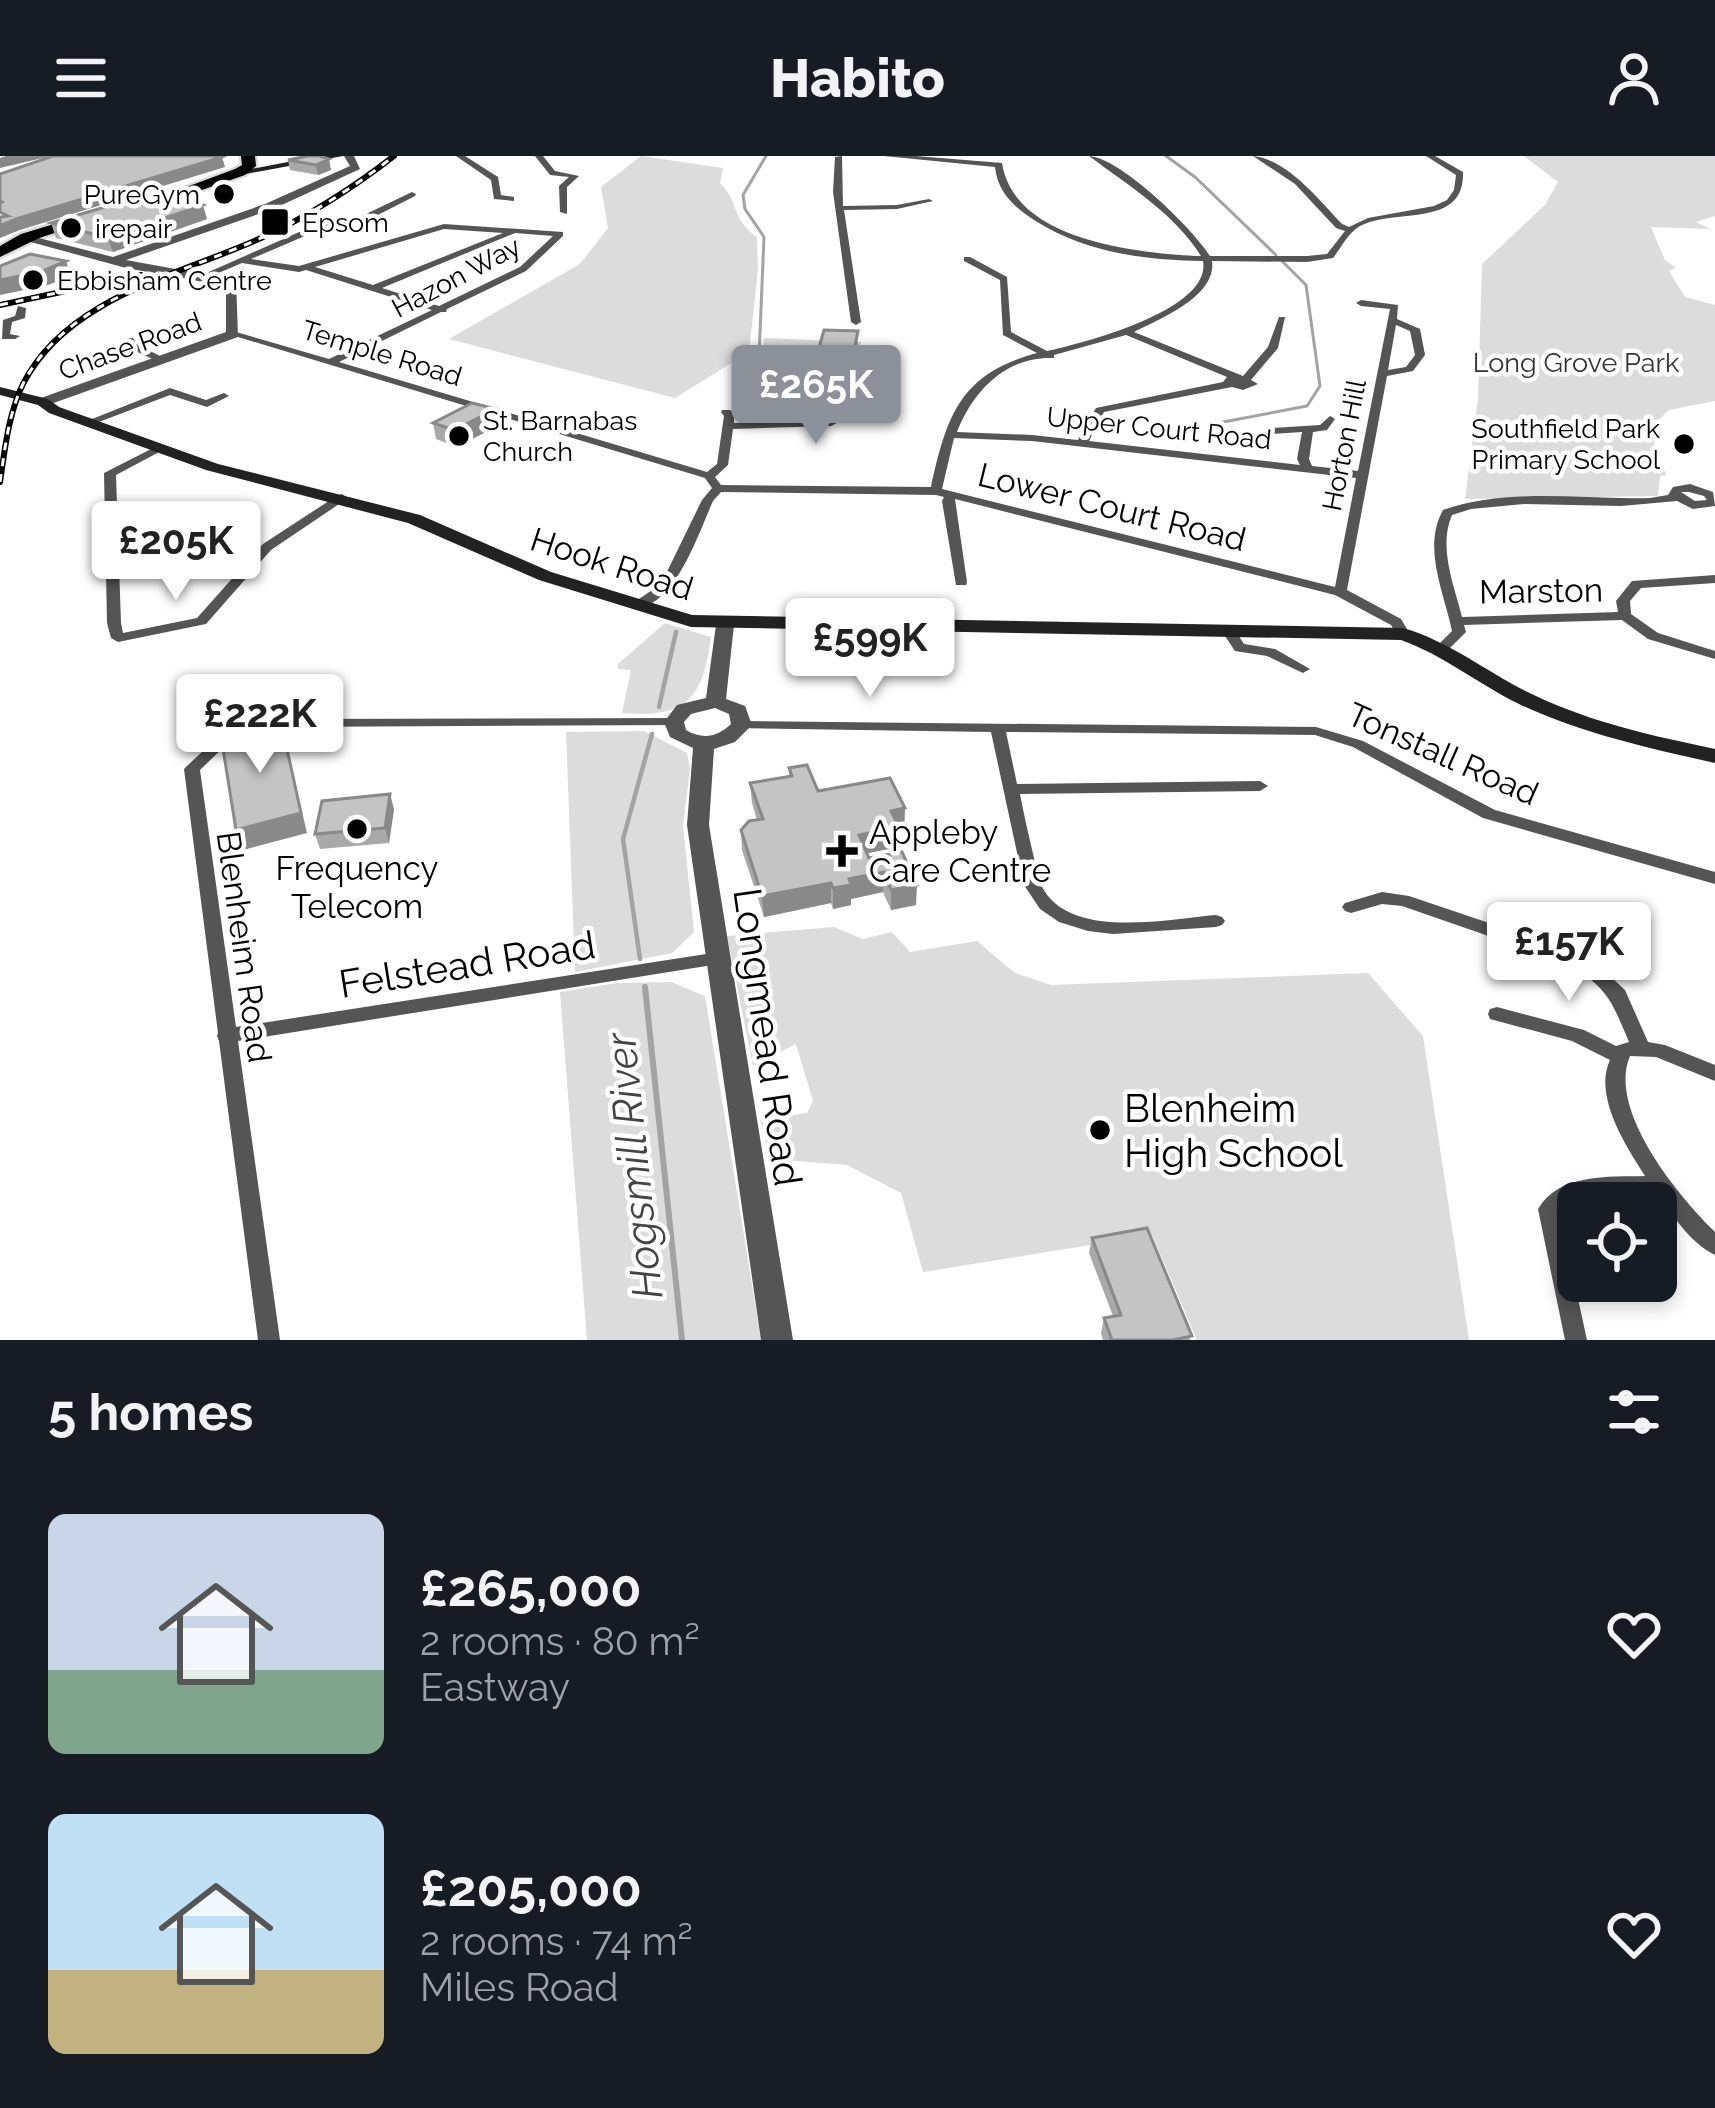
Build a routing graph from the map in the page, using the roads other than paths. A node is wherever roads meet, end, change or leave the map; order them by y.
1 (338, 156) edge
2 (349, 156) edge
3 (539, 156) edge
4 (841, 156) edge
5 (888, 156) edge
6 (1008, 156) edge
7 (1093, 156) edge
8 (1257, 156) edge
9 (1430, 156) edge
10 (462, 160) edge
11 (246, 164) edge
12 (999, 165) junction
13 (412, 194) dead end
14 (511, 199) dead end
15 (929, 201) dead end
16 (129, 208) edge
17 (839, 208) junction
18 (564, 212) dead end
19 (97, 216) edge
20 (1335, 219) junction
21 (1361, 223) junction
22 (518, 229) junction
23 (1350, 230) junction
24 (22, 236) junction
25 (0, 250) edge
26 (1207, 256) junction
27 (112, 259) junction
28 (242, 260) junction
29 (967, 260) dead end
30 (306, 268) junction
31 (206, 275) junction
32 (373, 288) junction
33 (1361, 303) dead end
34 (21, 308) dead end
35 (443, 310) junction
36 (1394, 314) junction
37 (1282, 319) dead end
38 (856, 322) dead end
39 (7, 331) edge
40 (1127, 332) junction
41 (233, 334) junction
42 (130, 340) dead end
43 (1050, 356) junction
44 (163, 360) junction
45 (329, 363) junction
46 (1383, 374) junction
47 (853, 380) dead end
48 (1231, 381) junction
49 (0, 391) edge
50 (224, 396) dead end
51 (43, 402) junction
52 (1330, 419) dead end
53 (87, 423) junction
54 (1272, 431) dead end
55 (1307, 432) junction
56 (950, 435) junction
57 (1082, 443) junction
58 (159, 448) junction
59 (1308, 469) junction
60 (1362, 475) junction
61 (714, 482) junction
62 (936, 491) junction
63 (951, 494) junction
64 (343, 498) junction
65 (1715, 521) edge
66 (1715, 579) edge
67 (961, 582) dead end
68 (1340, 592) junction
69 (638, 605) junction
70 (1625, 616) junction
71 (1457, 621) junction
72 (725, 625) junction
73 (1228, 630) junction
74 (1403, 634) junction
75 (1442, 648) junction
76 (1715, 655) edge
77 (1303, 669) dead end
78 (716, 702) junction
79 (674, 722) junction
80 (742, 725) junction
81 (997, 727) junction
82 (704, 743) junction
83 (1715, 756) edge
84 (1260, 786) dead end
85 (1010, 789) junction
86 (1715, 878) edge
87 (1352, 907) dead end
88 (1216, 921) dead end
89 (718, 958) junction
90 (1497, 1014) dead end
91 (226, 1036) junction
92 (1640, 1046) junction
93 (1618, 1055) junction
94 (1715, 1073) edge
95 (1657, 1182) edge
96 (1557, 1197) edge
97 (1677, 1205) edge
98 (1715, 1246) edge
99 (1557, 1251) edge
100 (1568, 1302) edge
101 (269, 1340) edge
102 (777, 1340) edge
103 (1576, 1340) edge

1 - 11 main road
2 - 27 street
3 - 18 street
4 - 17 street
5 - 12 street
6 - 12 street
7 - 26 street
8 - 20 street
9 - 21 street
10 - 14 street
11 - 16 highway
12 - 26 street
13 - 28 street
15 - 17 street
17 - 38 street
19 - 24 highway
20 - 21 street
20 - 23 street
21 - 23 street
22 - 30 street, Hazon Way
22 - 32 street
22 - 35 street, Hazon Way
23 - 26 street
24 - 25 highway
24 - 27 street
26 - 40 street
27 - 31 street
28 - 30 street, Hazon Way
28 - 31 street
29 - 43 street
30 - 32 street
31 - 41 street
32 - 35 street
33 - 36 street
34 - 39 street
35 - 45 street, Hazon Way
36 - 46 street, Horton Hill
36 - 46 street
37 - 48 street
40 - 43 street
40 - 48 street
41 - 44 street, Chase Road
41 - 45 street, Temple Road
42 - 44 street
43 - 56 street
44 - 51 street, Chase Road
45 - 61 street, Temple Road
46 - 60 street, Horton Hill
47 - 61 street
48 - 57 street
49 - 51 main road, Hook Road
50 - 53 street
51 - 53 main road, Hook Road
52 - 55 street
53 - 58 main road, Hook Road
54 - 55 street
55 - 59 street
56 - 57 street, Upper Court Road
56 - 62 street
57 - 59 street, Upper Court Road
58 - 64 main road, Hook Road
58 - 64 street
59 - 60 street, Upper Court Road
60 - 68 street, Horton Hill
61 - 62 street, Lower Court Road
61 - 69 street
62 - 63 street, Lower Court Road
63 - 67 street
63 - 68 street, Lower Court Road
64 - 69 main road, Hook Road
65 - 71 street
66 - 70 street
68 - 74 street, Lower Court Road
69 - 72 main road, Hook Road
70 - 71 street, Marston
70 - 76 street
71 - 75 street
72 - 73 main road, Hook Road
72 - 78 street
73 - 74 main road, Hook Road
73 - 77 street
74 - 75 main road, Hook Road
75 - 83 main road, Hook Road
78 - 79 street
78 - 80 street
79 - 82 street
79 - 91 street, Blenheim Road
80 - 81 street, Tonstall Road
80 - 82 street
81 - 85 street
81 - 86 street, Tonstall Road
82 - 89 street, Longmead Road
84 - 85 street
85 - 88 street
87 - 92 street
89 - 91 street, Felstead Road
89 - 102 street, Longmead Road
90 - 93 street
91 - 101 street, Blenheim Road
92 - 93 street
92 - 94 street
93 - 95 street
96 - 99 street
97 - 98 street
100 - 103 street

